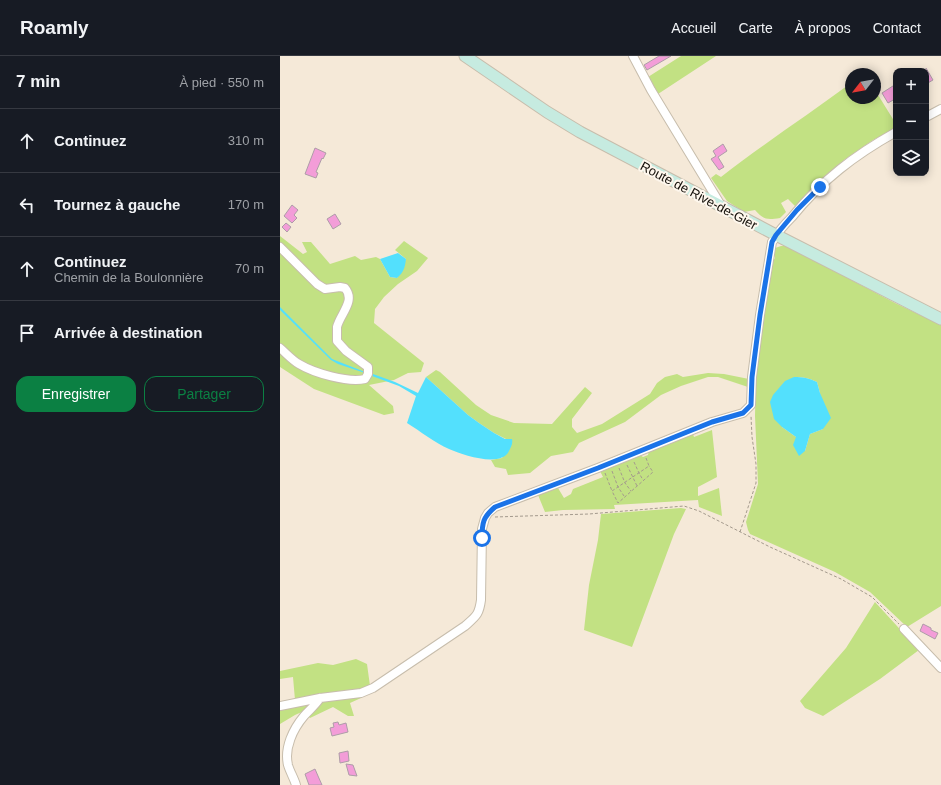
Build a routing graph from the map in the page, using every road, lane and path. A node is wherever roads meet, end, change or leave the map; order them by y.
1 (633, 56) edge
2 (471, 57) edge
3 (941, 109) edge
4 (929, 115) edge
5 (893, 134) edge
6 (723, 207) junction
7 (776, 235) junction
8 (280, 247) edge
9 (941, 318) edge
10 (280, 348) edge
11 (751, 405) junction
12 (643, 450) junction
13 (649, 466) junction
14 (605, 473) dead end
15 (638, 473) junction
16 (632, 478) junction
17 (643, 481) junction
18 (625, 483) junction
19 (637, 486) junction
20 (618, 487) junction
21 (612, 491) junction
22 (631, 491) junction
23 (625, 497) junction
24 (485, 518) junction
25 (740, 532) junction
26 (904, 629) joint
27 (941, 668) edge
28 (320, 698) junction
29 (280, 706) edge
30 (296, 785) edge

1 - 6 street
2 - 6 main road, Route de Rive-de-Gier
3 - 4 street
5 - 7 street
6 - 7 main road, Route de Rive-de-Gier
7 - 9 main road, Route de Rive-de-Gier
7 - 11 street
8 - 10 street
11 - 12 street
11 - 25 path
12 - 13 path
12 - 24 street
13 - 15 path
13 - 17 path
14 - 21 path
15 - 16 path
15 - 16 path
15 - 17 path
16 - 18 path
16 - 19 path
17 - 19 path
18 - 20 path
18 - 20 path
18 - 22 path
19 - 22 path
20 - 21 path
20 - 23 path
21 - 23 path
22 - 23 path
24 - 25 path
24 - 28 street
25 - 26 path
26 - 27 street
28 - 29 street
28 - 30 street

